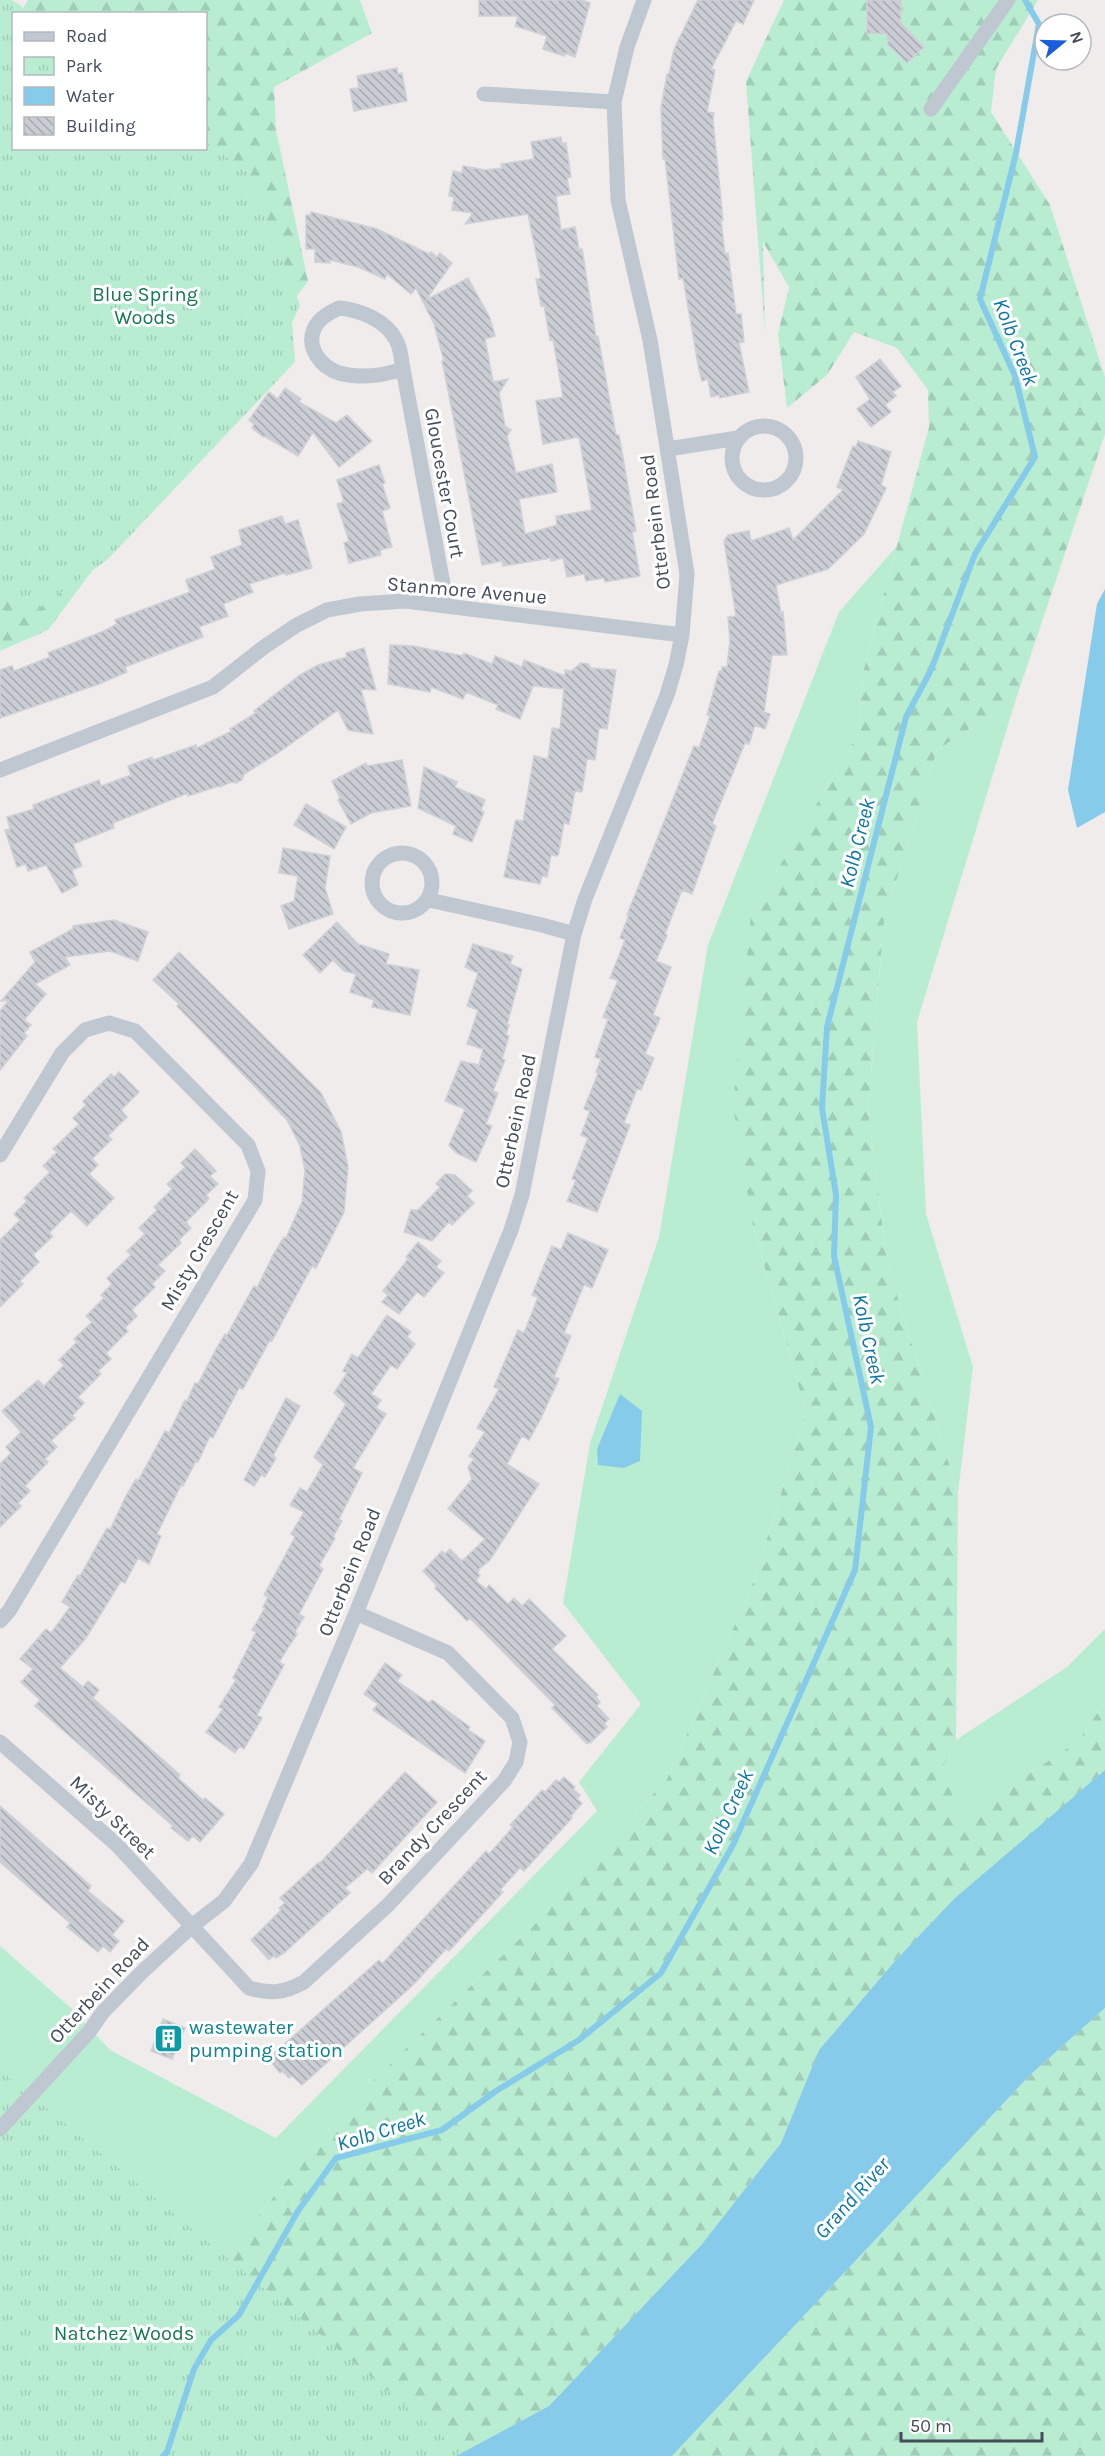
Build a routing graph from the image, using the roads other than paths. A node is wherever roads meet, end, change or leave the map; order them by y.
1 (644, 0) edge
2 (1008, 0) edge
3 (484, 94) dead end
4 (614, 102) junction
5 (931, 109) dead end
6 (403, 369) junction
7 (738, 438) junction
8 (668, 450) junction
9 (447, 605) junction
10 (682, 635) junction
11 (0, 770) edge
12 (429, 900) junction
13 (574, 934) junction
14 (0, 1155) edge
15 (356, 1613) junction
16 (0, 1621) edge
17 (0, 1742) edge
18 (192, 1926) junction
19 (0, 2129) edge

1 - 4 street, Otterbein Road
2 - 5 street
3 - 4 street
4 - 8 street, Otterbein Road
6 - 6 street, Gloucester Court
6 - 9 street, Gloucester Court
7 - 7 street
7 - 8 street
8 - 10 street, Otterbein Road
9 - 10 street, Stanmore Avenue
9 - 11 street, Stanmore Avenue
10 - 13 street, Otterbein Road
12 - 12 street
12 - 13 street
13 - 15 street, Otterbein Road
14 - 16 street, Misty Crescent
15 - 18 street, Otterbein Road
15 - 18 street, Brandy Crescent
17 - 18 street, Misty Street
18 - 19 street, Otterbein Road

